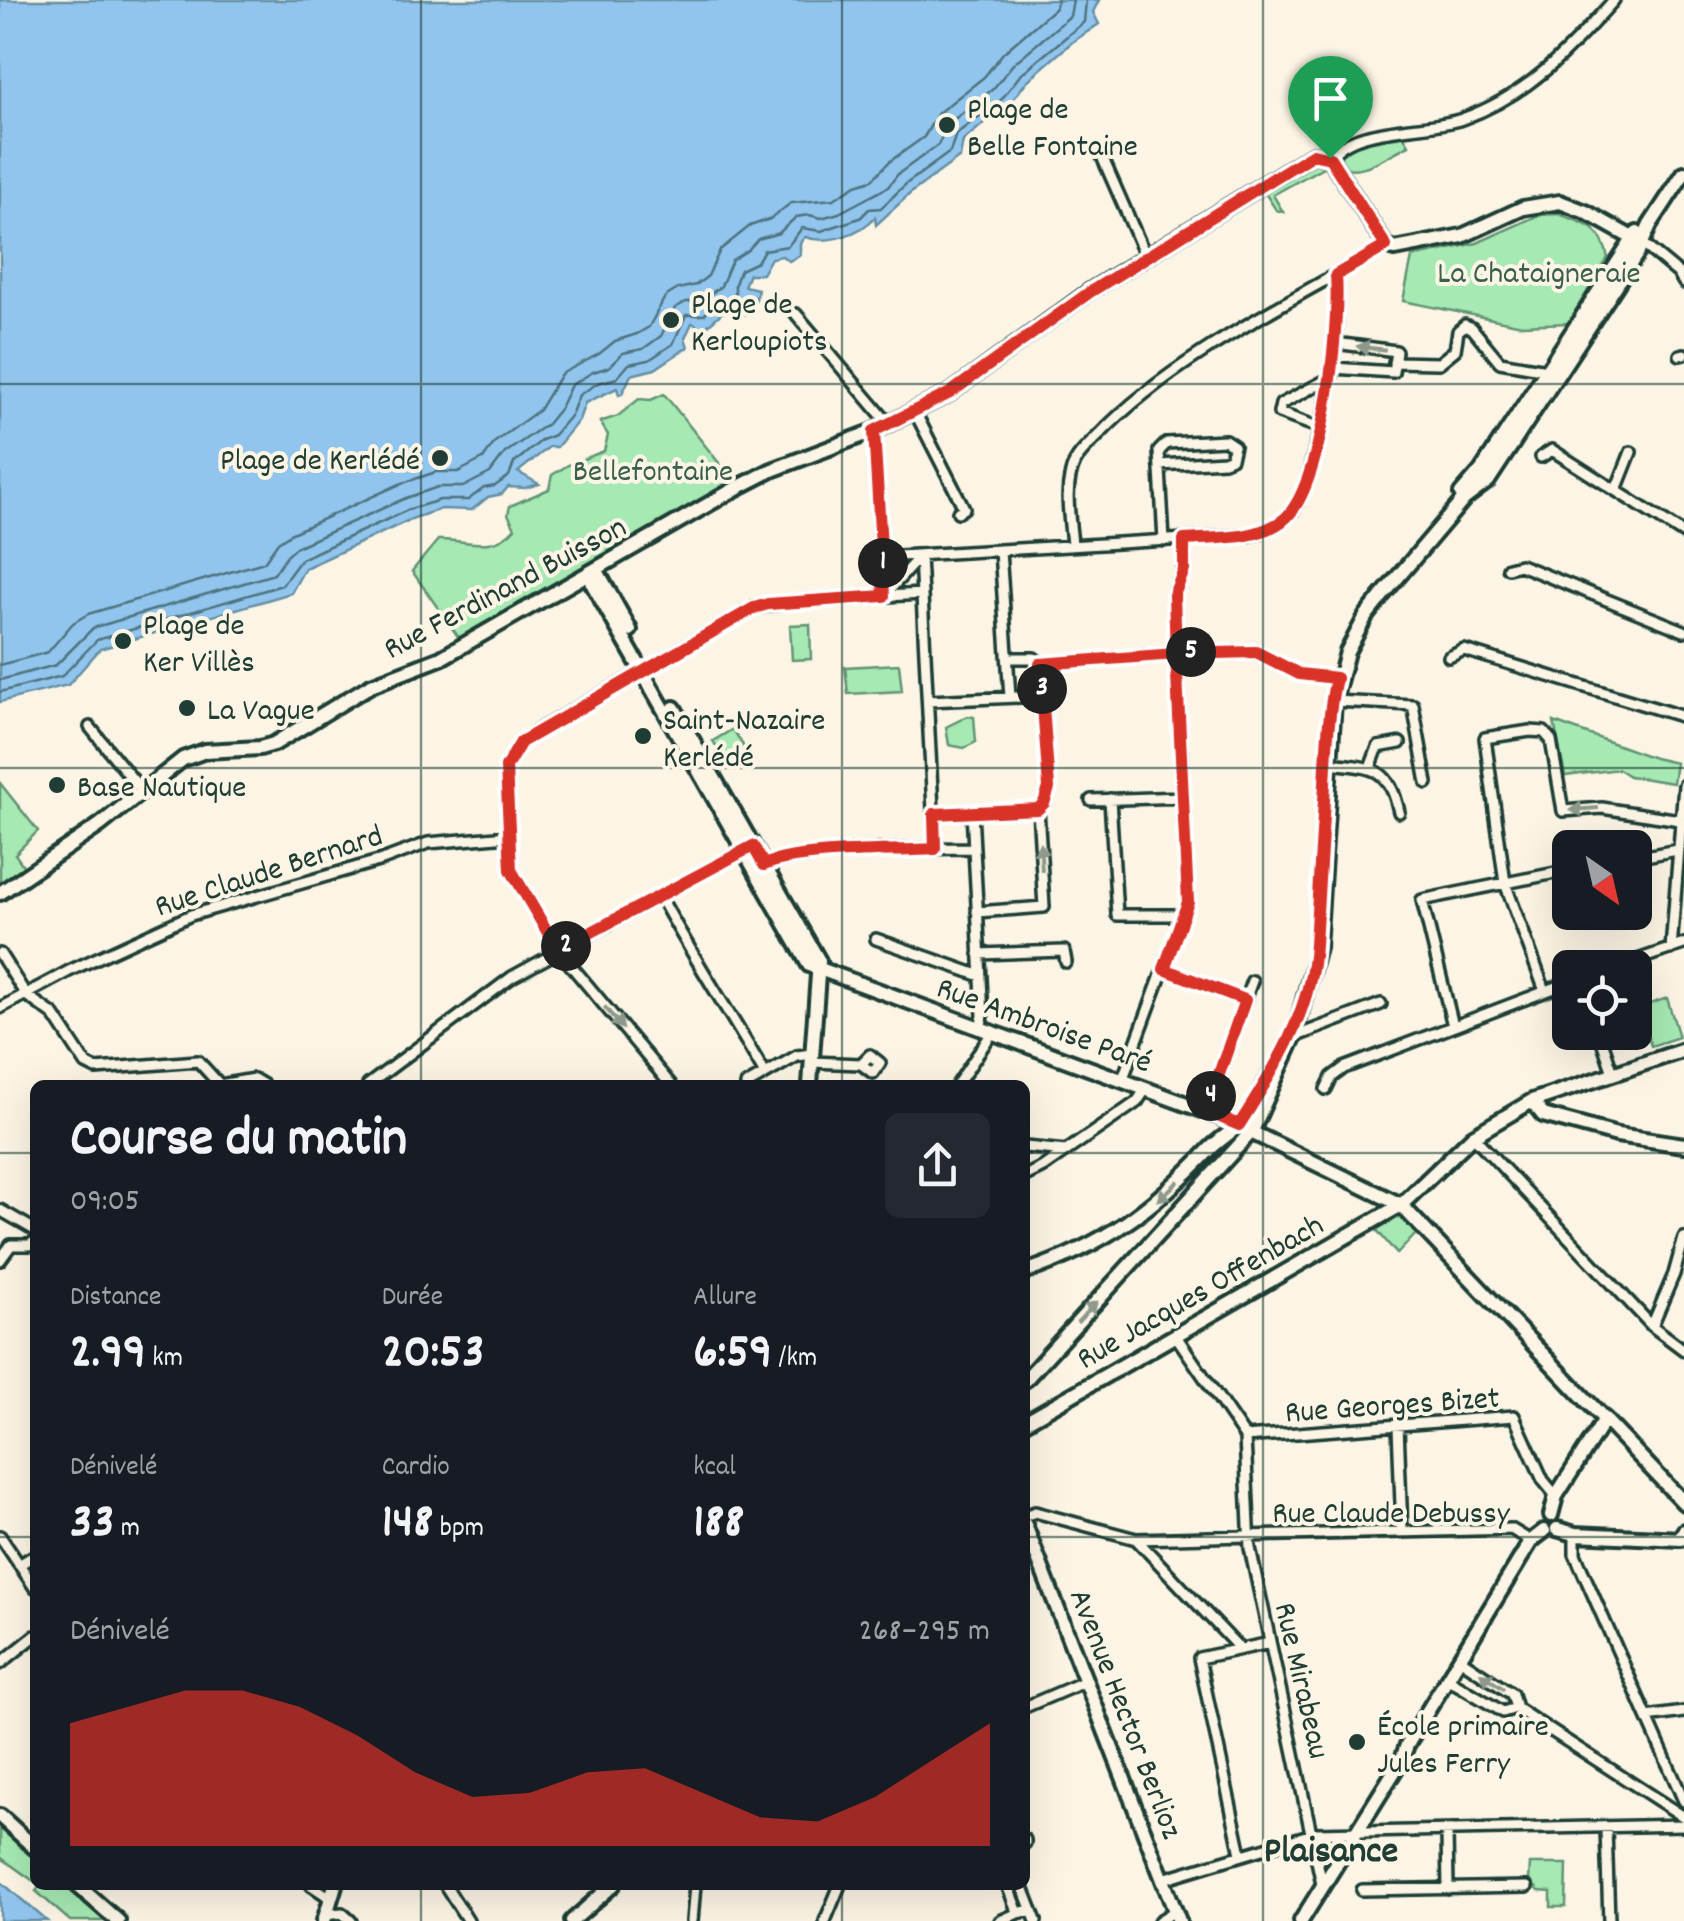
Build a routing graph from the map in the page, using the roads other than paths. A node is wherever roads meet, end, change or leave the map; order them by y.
1 (1614, 0) edge
2 (1100, 152) dead end
3 (1330, 158) junction
4 (1684, 170) edge
5 (1637, 241) junction
6 (1386, 246) junction
7 (1146, 256) junction
8 (1681, 268) edge
9 (1336, 275) junction
10 (1684, 283) edge
11 (796, 314) dead end
12 (1335, 343) junction
13 (1394, 362) junction
14 (1547, 370) junction
15 (1332, 373) junction
16 (915, 412) junction
17 (889, 424) junction
18 (1320, 428) junction
19 (874, 431) junction
20 (1632, 452) dead end
21 (1542, 457) dead end
22 (1160, 464) junction
23 (1616, 490) junction
24 (958, 512) dead end
25 (1684, 534) edge
26 (1184, 540) junction
27 (1164, 541) junction
28 (1072, 545) junction
29 (1000, 551) junction
30 (920, 556) junction
31 (882, 558) junction
32 (1508, 568) dead end
33 (592, 573) junction
34 (922, 594) junction
35 (884, 596) junction
36 (1684, 631) edge
37 (1176, 654) junction
38 (1449, 657) dead end
39 (1008, 658) junction
40 (1040, 664) junction
41 (647, 668) junction
42 (1336, 678) junction
43 (1043, 696) junction
44 (1010, 697) junction
45 (928, 701) junction
46 (1334, 701) junction
47 (1684, 717) edge
48 (90, 727) dead end
49 (1400, 743) dead end
50 (1329, 763) junction
51 (1370, 768) junction
52 (1427, 783) dead end
53 (1684, 785) edge
54 (142, 791) junction
55 (1184, 797) junction
56 (1110, 799) junction
57 (1091, 800) dead end
58 (1038, 809) junction
59 (972, 812) junction
60 (1399, 812) dead end
61 (934, 814) junction
62 (1680, 820) junction
63 (508, 836) junction
64 (749, 848) junction
65 (974, 848) junction
66 (935, 849) junction
67 (1677, 850) junction
68 (1652, 855) edge
69 (760, 867) junction
70 (1552, 874) edge
71 (1506, 883) junction
72 (0, 893) edge
73 (660, 896) junction
74 (977, 912) junction
75 (1184, 915) junction
76 (876, 939) dead end
77 (1684, 944) edge
78 (1670, 949) junction
79 (558, 950) junction
80 (0, 954) edge
81 (979, 954) junction
82 (1652, 955) edge
83 (1066, 962) dead end
84 (1164, 969) junction
85 (818, 970) junction
86 (980, 976) junction
87 (1252, 981) dead end
88 (1552, 988) edge
89 (1545, 991) junction
90 (26, 995) junction
91 (1245, 1000) junction
92 (1380, 1004) dead end
93 (0, 1008) edge
94 (1453, 1026) junction
95 (986, 1030) junction
96 (1294, 1037) junction
97 (1605, 1050) edge
98 (1684, 1050) edge
99 (812, 1058) junction
100 (861, 1064) dead end
101 (764, 1072) junction
102 (1613, 1072) junction
103 (215, 1080) edge
104 (375, 1080) edge
105 (667, 1080) edge
106 (753, 1080) edge
107 (810, 1080) edge
108 (960, 1080) edge
109 (1122, 1081) junction
110 (1145, 1090) junction
111 (1326, 1090) dead end
112 (1532, 1101) junction
113 (1206, 1111) junction
114 (1246, 1128) junction
115 (1472, 1136) junction
116 (1684, 1144) edge
117 (1030, 1147) edge
118 (1066, 1151) junction
119 (1030, 1173) edge
120 (1400, 1205) junction
121 (0, 1210) edge
122 (30, 1227) edge
123 (1684, 1238) edge
124 (30, 1245) edge
125 (0, 1260) edge
126 (1030, 1270) edge
127 (1652, 1326) junction
128 (1176, 1336) junction
129 (1684, 1350) edge
130 (1030, 1374) edge
131 (1030, 1419) edge
132 (1606, 1419) junction
133 (1398, 1426) junction
134 (1244, 1437) junction
135 (1556, 1496) junction
136 (1684, 1503) edge
137 (1030, 1514) edge
138 (1551, 1530) junction
139 (1402, 1531) junction
140 (1575, 1534) junction
141 (0, 1536) edge
142 (1248, 1537) junction
143 (1030, 1538) edge
144 (1136, 1539) junction
145 (1683, 1539) edge
146 (1531, 1542) junction
147 (30, 1558) edge
148 (20, 1565) junction
149 (30, 1580) edge
150 (30, 1640) edge
151 (1270, 1643) junction
152 (1240, 1649) junction
153 (1460, 1660) junction
154 (0, 1664) edge
155 (1448, 1679) junction
156 (1086, 1682) junction
157 (1030, 1705) edge
158 (1516, 1708) junction
159 (1684, 1712) edge
160 (1647, 1717) junction
161 (1684, 1801) edge
162 (0, 1816) edge
163 (1684, 1821) edge
164 (1606, 1828) junction
165 (1447, 1832) junction
166 (1356, 1833) junction
167 (1310, 1834) junction
168 (30, 1843) edge
169 (1241, 1854) junction
170 (1163, 1879) junction
171 (1322, 1884) junction
172 (1527, 1888) dead end
173 (1448, 1889) junction
174 (84, 1890) edge
175 (448, 1890) edge
176 (607, 1890) edge
177 (695, 1890) edge
178 (838, 1890) edge
179 (1009, 1890) edge
180 (1024, 1890) edge
181 (1362, 1890) dead end
182 (332, 1891) edge
183 (1031, 1910) junction
184 (1018, 1914) junction
185 (1177, 1916) edge
186 (325, 1918) edge
187 (118, 1921) edge
188 (351, 1921) edge
189 (468, 1921) edge
190 (572, 1921) edge
191 (692, 1921) edge
192 (825, 1921) edge
193 (1000, 1921) edge
194 (1036, 1921) edge
195 (1160, 1921) edge
196 (1300, 1921) edge
197 (1609, 1921) edge

1 - 3 street
2 - 7 street
3 - 6 street
3 - 7 street, Rue Ferdinand Buisson
4 - 5 street
5 - 6 street
5 - 8 street
5 - 14 street
5 - 46 street
6 - 9 street
7 - 16 street, Rue Ferdinand Buisson
8 - 10 street
9 - 12 street
9 - 28 street
11 - 17 street
13 -> 12 street
12 - 15 street
13 - 14 street
13 - 15 street
14 - 42 street
15 - 18 street
15 - 18 street
16 - 17 street, Rue Ferdinand Buisson
16 - 24 street
17 - 19 street, Rue Ferdinand Buisson
18 - 26 street
19 - 31 street
19 - 33 street, Rue Ferdinand Buisson
20 - 23 street
21 - 23 street
22 - 22 street
22 - 27 street
23 - 25 street
26 - 27 street
26 - 37 street
27 - 28 street
28 - 29 street
29 - 30 street
29 - 39 street
30 - 31 street
30 - 34 street
30 - 35 street
31 - 35 street
32 - 36 street
33 - 41 street
33 - 54 street, Rue Ferdinand Buisson
34 - 35 street
34 - 45 street
35 - 41 street
37 - 40 street
37 - 42 street
37 - 55 street
38 - 47 street
39 - 40 street
39 - 44 street
40 - 43 street
41 - 63 street
41 - 64 street
42 - 114 street
43 - 44 street
43 - 58 street
44 - 45 street
45 - 61 street
46 - 50 street
46 - 52 street
48 - 54 street
49 - 51 street
50 - 51 street
50 - 96 street
51 - 60 street
53 - 62 street
54 - 72 street, Rue Ferdinand Buisson
55 - 56 street
55 - 75 street
56 - 57 street
56 - 75 street
58 - 59 street
74 -> 58 street
59 - 61 street
59 - 65 street
61 - 66 street
62 - 67 street
62 -> 71 street
63 - 79 street
63 - 90 street, Rue Claude Bernard
64 - 69 street
64 - 73 street
65 - 66 street
65 - 74 street
66 - 69 street
67 - 68 street
67 - 78 street
69 - 85 street
70 - 71 street
71 - 89 street
71 - 94 street
73 - 79 street
73 - 101 street
74 - 81 street
75 - 84 street
76 - 86 street
77 - 78 street
78 - 82 street
79 - 104 street
79 -> 105 street
80 - 90 street
81 - 83 street
81 - 86 street
84 - 91 street
84 - 109 street
85 - 95 street, Rue Ambroise Paré
85 - 99 street
86 - 95 street
87 - 91 street
88 - 89 street
89 - 94 street
90 - 93 street, Rue Claude Bernard
90 - 103 street
91 - 113 street
92 - 96 street
94 - 111 street
95 - 108 street
95 - 109 street, Rue Ambroise Paré
96 - 114 street
97 - 102 street
98 - 102 street, Rue Jacques Offenbach
99 - 100 street
99 - 101 street
99 - 107 street
101 - 106 street
102 - 112 street, Rue Jacques Offenbach
109 - 110 street, Rue Ambroise Paré
110 - 113 street, Rue Ambroise Paré
110 - 118 street
112 - 115 street, Rue Jacques Offenbach
112 - 116 street
113 - 114 street, Rue Ambroise Paré
114 - 120 street, Rue Ambroise Paré
114 -> 126 street
130 -> 114 street
115 - 120 street, Rue Jacques Offenbach
115 - 127 street
117 - 118 street
118 - 119 street
120 - 128 street, Rue Jacques Offenbach
120 - 132 street, Rue Ambroise Paré
121 - 122 street
123 - 127 street
124 - 125 street
127 - 129 street
128 - 131 street, Rue Jacques Offenbach
128 - 134 street
132 - 135 street
132 - 136 street, Rue Ambroise Paré
133 - 134 street, Rue Georges Bizet
133 - 135 street, Rue Georges Bizet
133 - 139 street
134 - 142 street, Rue Mirabeau
135 - 138 street
137 - 144 street, Rue Claude Debussy
138 - 140 street
138 - 146 street
139 - 142 street, Rue Claude Debussy
139 - 146 street, Rue Claude Debussy
140 - 145 street
140 - 160 street
141 - 148 street
142 - 144 street, Rue Claude Debussy
142 - 151 street, Rue Mirabeau
143 - 156 street, Avenue Hector Berlioz
144 - 152 street
146 - 153 street
147 - 148 street
148 - 149 street
150 - 154 street
151 - 152 street
151 - 167 street, Rue Mirabeau
152 - 169 street
153 - 155 street
158 -> 153 street
155 - 158 street
155 - 166 street
156 - 157 street
156 - 170 street, Avenue Hector Berlioz
158 - 163 street
159 - 160 street
160 - 161 street
162 - 168 street
163 - 164 street
164 - 165 street
164 - 197 street
165 - 166 street
165 - 173 street
166 - 167 street
166 - 171 street
167 - 169 street
167 - 171 street, Rue Mirabeau
169 - 170 street
170 - 185 street, Avenue Hector Berlioz
171 - 196 street
172 - 173 street
173 - 181 street
174 - 187 street
175 - 189 street
176 - 190 street
177 - 191 street
178 - 192 street
179 - 184 street
180 - 183 street
182 - 186 street
183 - 184 street
183 - 194 street
184 - 193 street
185 - 195 street
186 - 188 street

